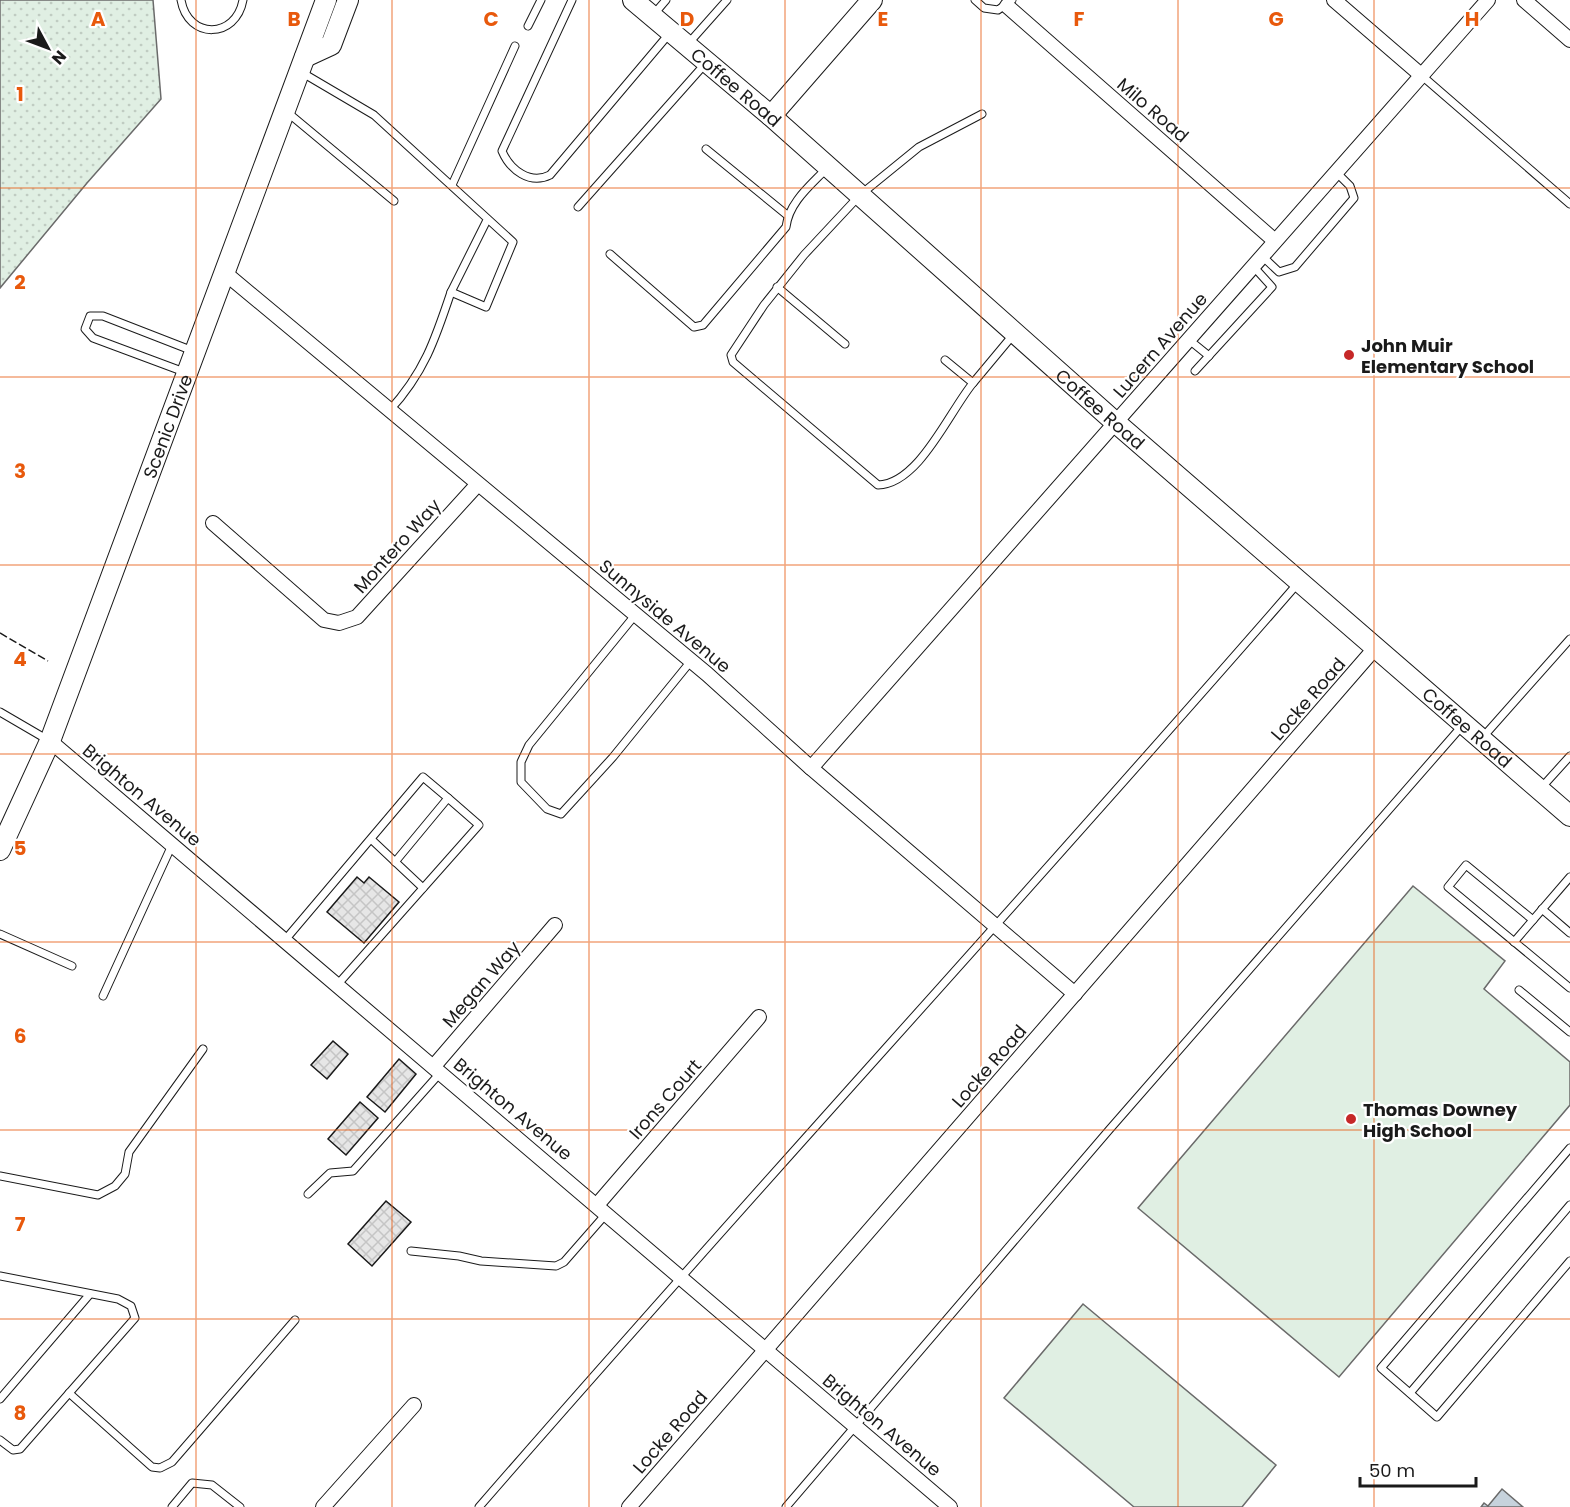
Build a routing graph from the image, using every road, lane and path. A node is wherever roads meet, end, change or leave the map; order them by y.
1 (181, 0) edge
2 (243, 0) edge
3 (326, 0) edge
4 (348, 0) edge
5 (541, 0) edge
6 (572, 0) edge
7 (666, 0) edge
8 (728, 0) edge
9 (872, 0) edge
10 (975, 0) edge
11 (1334, 0) edge
12 (1488, 0) edge
13 (1524, 0) edge
14 (636, 1) edge
15 (1009, 3) edge
16 (653, 16) junction
17 (528, 26) dead end
18 (671, 32) junction
19 (1570, 40) edge
20 (687, 45) junction
21 (515, 46) dead end
22 (707, 62) junction
23 (303, 64) junction
24 (1421, 75) junction
25 (286, 110) junction
26 (982, 114) dead end
27 (771, 116) junction
28 (706, 149) dead end
29 (828, 166) junction
30 (1336, 172) junction
31 (452, 185) junction
32 (861, 195) junction
33 (394, 201) dead end
34 (1570, 204) edge
35 (578, 207) dead end
36 (788, 215) junction
37 (487, 220) junction
38 (1275, 241) junction
39 (610, 254) dead end
40 (1257, 261) junction
41 (225, 273) junction
42 (777, 287) junction
43 (451, 292) junction
44 (1015, 333) junction
45 (1188, 339) junction
46 (845, 344) dead end
47 (196, 351) junction
48 (1209, 356) junction
49 (945, 360) dead end
50 (1195, 371) dead end
51 (188, 373) junction
52 (973, 384) junction
53 (389, 411) junction
54 (1115, 422) junction
55 (477, 485) junction
56 (213, 523) dead end
57 (1299, 581) junction
58 (636, 614) junction
59 (1570, 639) edge
60 (1376, 648) junction
61 (691, 661) junction
62 (0, 712) edge
63 (1464, 724) junction
64 (1481, 738) junction
65 (50, 741) junction
66 (1570, 756) edge
67 (811, 768) junction
68 (1540, 789) junction
69 (448, 798) junction
70 (1568, 810) edge
71 (372, 840) junction
72 (172, 844) junction
73 (0, 850) edge
74 (395, 862) junction
75 (1570, 877) edge
76 (423, 888) junction
77 (1542, 909) junction
78 (1533, 920) junction
79 (555, 925) dead end
80 (995, 925) junction
81 (1570, 933) edge
82 (0, 934) edge
83 (285, 940) junction
84 (1514, 942) junction
85 (72, 966) dead end
86 (338, 984) junction
87 (1570, 988) edge
88 (1519, 990) dead end
89 (1076, 994) junction
90 (103, 996) dead end
91 (759, 1017) dead end
92 (1570, 1032) edge
93 (203, 1049) dead end
94 (438, 1069) junction
95 (1570, 1148) edge
96 (0, 1176) edge
97 (308, 1194) dead end
98 (1570, 1205) edge
99 (602, 1209) junction
100 (411, 1251) dead end
101 (1570, 1261) edge
102 (0, 1276) edge
103 (680, 1276) junction
104 (90, 1293) junction
105 (295, 1320) dead end
106 (766, 1350) junction
107 (69, 1393) junction
108 (1410, 1393) junction
109 (0, 1399) edge
110 (414, 1405) dead end
111 (855, 1427) junction
112 (0, 1440) edge
113 (172, 1507) edge
114 (240, 1507) edge
115 (323, 1507) edge
116 (479, 1507) edge
117 (629, 1507) edge
118 (786, 1507) edge
119 (950, 1507) edge

1 - 2 lane
3 - 23 main road, Scenic Drive
4 - 23 main road
5 - 17 lane
6 - 18 lane
7 - 16 lane
8 - 20 lane
9 - 27 main road
10 - 15 lane
11 - 24 street
12 - 24 street, Lucern Avenue
13 - 19 street
14 - 16 main road, Coffee Road
15 - 38 street, Milo Road
16 - 18 main road, Coffee Road
18 - 20 main road, Coffee Road
20 - 22 main road, Coffee Road
21 - 31 lane
22 - 27 main road, Coffee Road
22 - 35 lane
23 - 25 main road, Scenic Drive
23 - 31 lane
24 - 30 street, Lucern Avenue
24 - 34 lane
25 - 33 lane
25 - 41 main road, Scenic Drive
26 - 32 lane
27 - 29 main road, Coffee Road
28 - 36 lane
29 - 32 main road, Coffee Road
29 - 36 lane
30 - 38 street, Lucern Avenue
30 - 40 lane
31 - 37 lane
32 - 42 lane
32 - 44 main road, Coffee Road
36 - 39 lane
37 - 43 lane
37 - 43 lane
38 - 40 street, Lucern Avenue
40 - 45 street, Lucern Avenue
40 - 48 lane
41 - 47 main road, Scenic Drive
41 - 53 street, Sunnyside Avenue
42 - 46 lane
42 - 52 lane
43 - 53 lane
44 - 52 lane
44 - 54 main road, Coffee Road
45 - 48 lane
45 - 54 street, Lucern Avenue
47 - 51 main road, Scenic Drive
47 - 51 lane
48 - 50 lane
49 - 52 lane
51 - 65 main road, Scenic Drive
53 - 55 street, Sunnyside Avenue
54 - 57 main road, Coffee Road
54 - 67 street, Lucern Avenue
55 - 56 street, Montero Way
55 - 58 street, Sunnyside Avenue
57 - 60 main road, Coffee Road
57 - 80 lane
58 - 61 street, Sunnyside Avenue
58 - 61 lane
59 - 64 lane
60 - 63 main road, Coffee Road
60 - 89 street, Locke Road
61 - 67 street, Sunnyside Avenue
62 - 65 lane
63 - 64 main road, Coffee Road
63 - 111 lane
64 - 68 main road, Coffee Road
65 - 72 street, Brighton Avenue
65 - 73 main road, Scenic Drive
66 - 68 lane
67 - 80 street, Sunnyside Avenue
68 - 70 main road, Coffee Road
69 - 71 lane
69 - 74 lane
69 - 76 lane
71 - 74 lane
71 - 83 lane
72 - 83 street, Brighton Avenue
72 - 90 lane
74 - 76 lane
75 - 77 lane
76 - 86 lane
77 - 78 lane
77 - 81 lane
78 - 84 lane
78 - 84 lane
79 - 94 street, Megan Way
80 - 89 street, Sunnyside Avenue
80 - 103 lane
82 - 85 lane
83 - 86 street, Brighton Avenue
84 - 87 lane
86 - 94 street, Brighton Avenue
88 - 92 lane
89 - 106 street, Locke Road
91 - 99 street, Irons Court
93 - 96 lane
94 - 97 lane
94 - 99 street, Brighton Avenue
95 - 108 lane
98 - 108 lane
99 - 100 lane
99 - 103 street, Brighton Avenue
101 - 108 lane
102 - 104 lane
103 - 106 street, Brighton Avenue
103 - 116 lane
104 - 107 lane
104 - 109 lane
105 - 107 lane
106 - 111 street, Brighton Avenue
106 - 117 street, Locke Road
107 - 112 lane
110 - 115 street
111 - 118 lane
111 - 119 street, Brighton Avenue
113 - 114 lane

